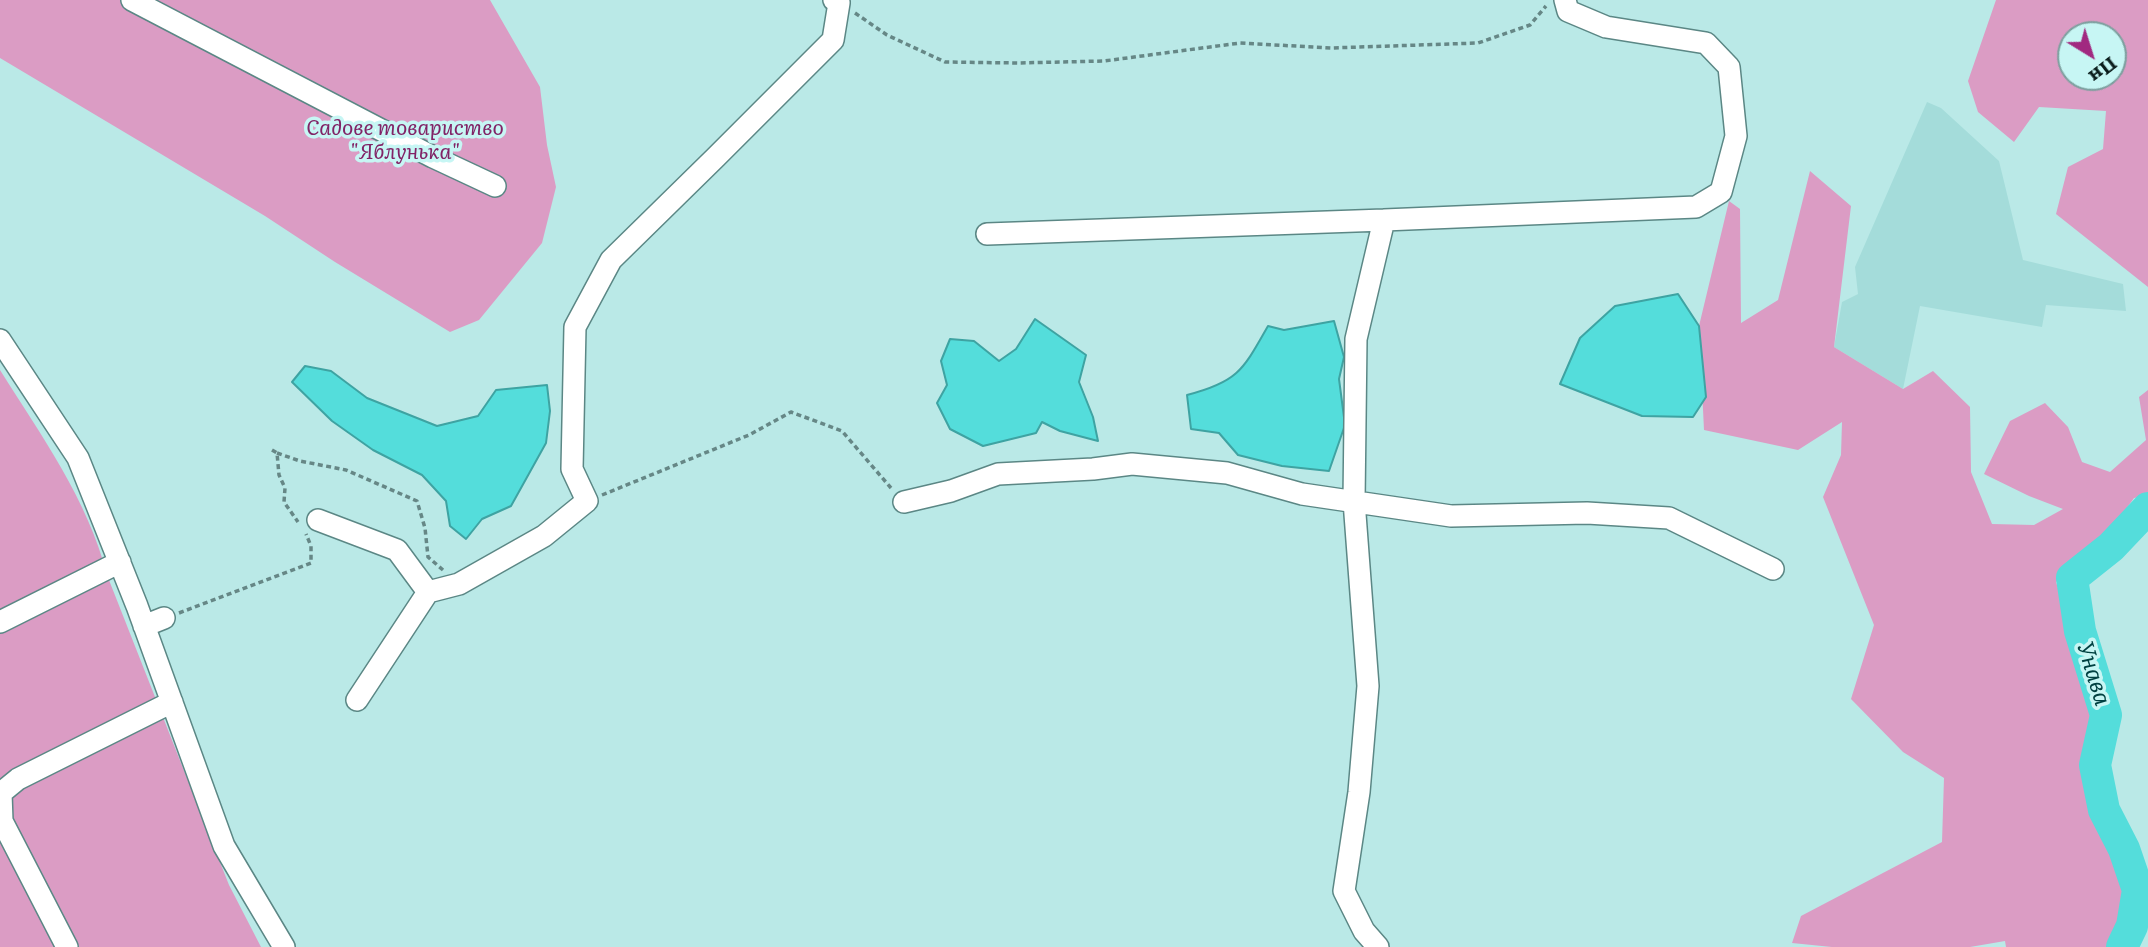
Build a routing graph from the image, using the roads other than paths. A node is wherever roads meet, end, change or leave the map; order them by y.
1 (132, 0) edge
2 (1565, 0) edge
3 (836, 1) edge
4 (495, 186) dead end
5 (1384, 220) junction
6 (987, 234) dead end
7 (0, 341) edge
8 (1354, 501) junction
9 (904, 502) road end
10 (318, 520) dead end
11 (120, 562) junction
12 (1773, 569) dead end
13 (428, 592) junction
14 (164, 618) road end
15 (0, 622) edge
16 (144, 626) junction
17 (357, 700) dead end
18 (172, 702) junction
19 (67, 947) edge
20 (284, 947) edge
21 (1378, 947) edge

1 - 4 street
2 - 5 street
3 - 13 street
5 - 6 street
5 - 8 street
7 - 11 street
8 - 9 street
8 - 12 street
8 - 21 street
10 - 13 street
11 - 15 street
11 - 16 street
13 - 17 street
14 - 16 street
16 - 18 street
18 - 19 street
18 - 20 street

